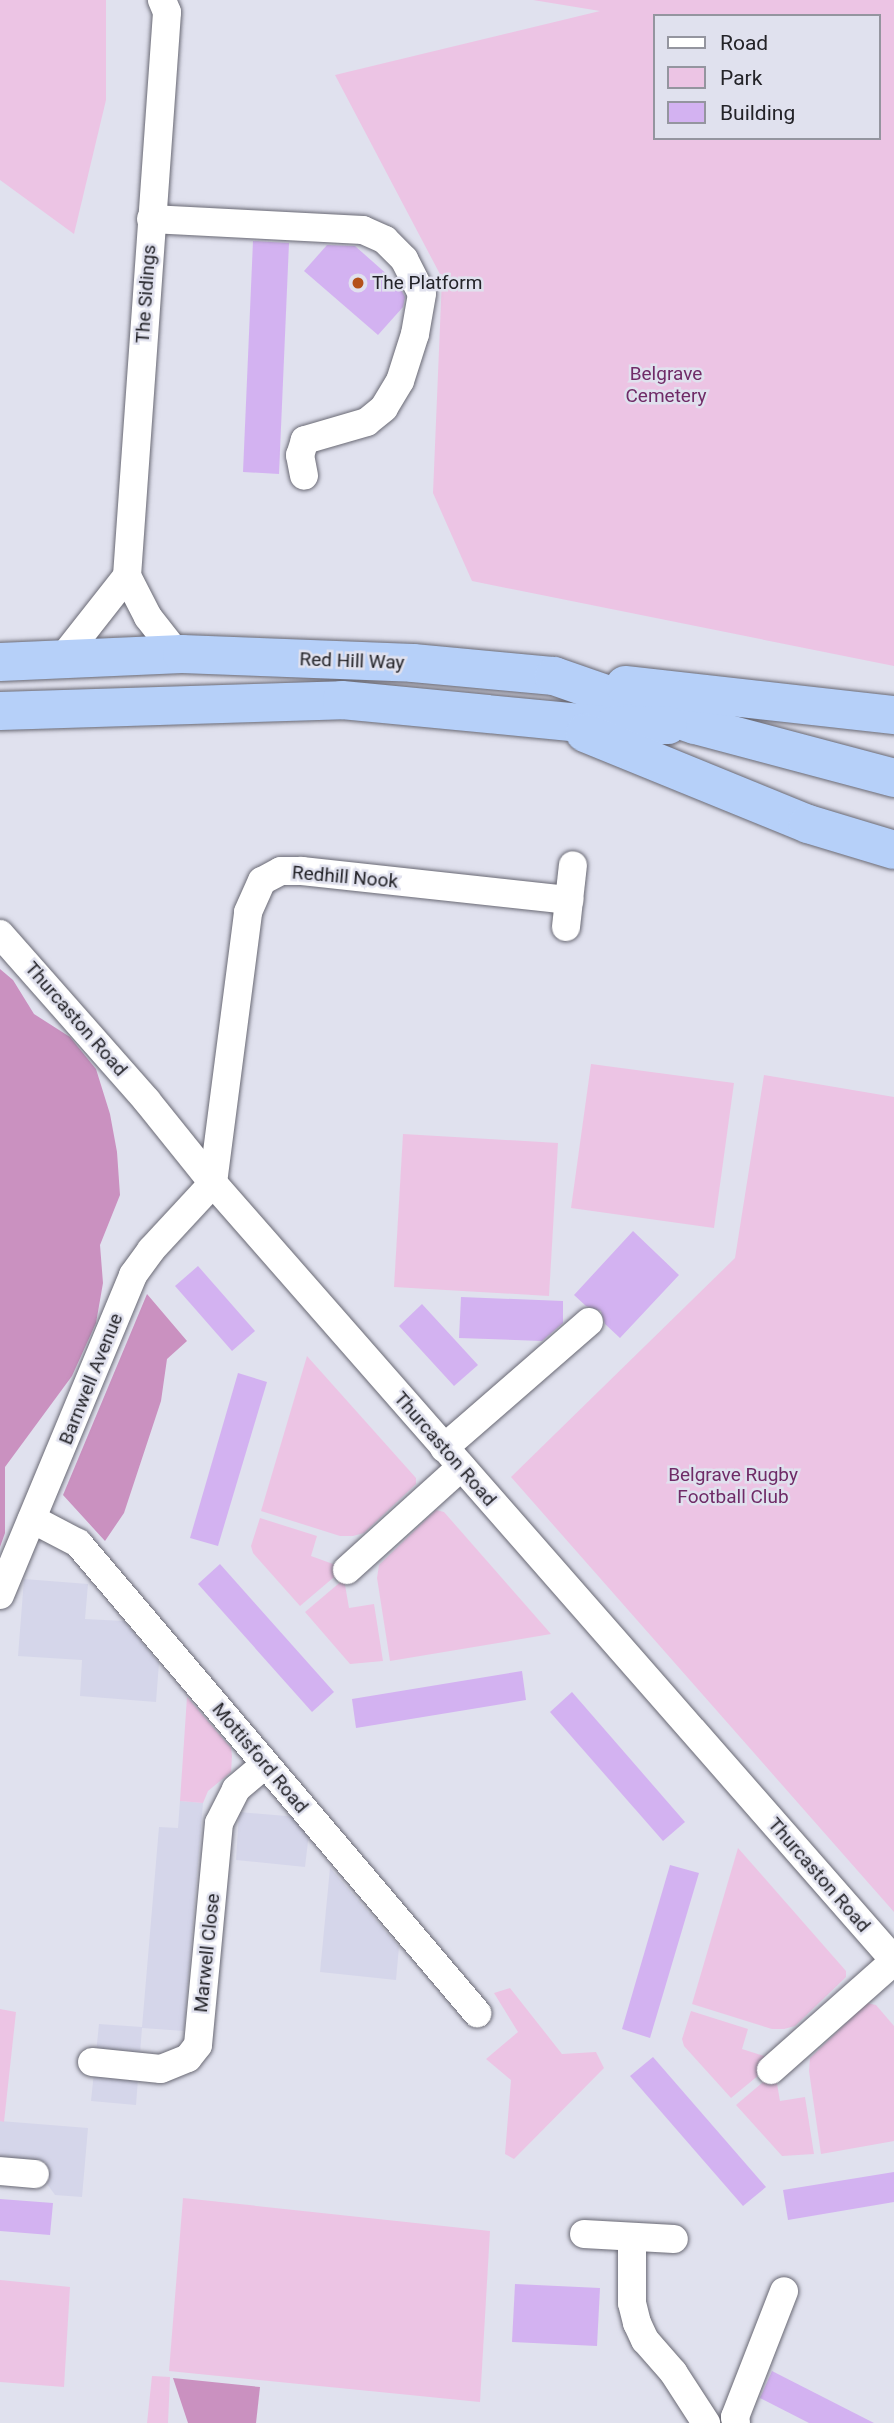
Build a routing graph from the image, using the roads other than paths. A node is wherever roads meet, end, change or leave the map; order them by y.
1 (169, 4) edge
2 (151, 219) junction
3 (304, 476) dead end
4 (127, 576) junction
5 (177, 654) junction
6 (61, 660) junction
7 (0, 662) edge
8 (554, 676) junction
9 (0, 712) edge
10 (894, 715) edge
11 (548, 718) junction
12 (695, 725) junction
13 (894, 778) edge
14 (894, 850) edge
15 (573, 865) dead end
16 (569, 900) junction
17 (566, 927) dead end
18 (0, 934) edge
19 (213, 1183) junction
20 (589, 1322) dead end
21 (452, 1458) junction
22 (32, 1518) junction
23 (347, 1570) dead end
24 (0, 1595) edge
25 (265, 1765) junction
26 (894, 1961) edge
27 (477, 2013) dead end
28 (92, 2062) dead end
29 (771, 2070) dead end
30 (0, 2171) edge
31 (35, 2174) dead end
32 (584, 2234) dead end
33 (632, 2238) junction
34 (674, 2239) dead end
35 (784, 2291) dead end
36 (706, 2423) edge
37 (736, 2423) edge

1 - 2 street, The Sidings
2 - 3 street
2 - 4 street, The Sidings
4 - 5 street
4 - 6 street
5 - 6 highway, Red Hill Way
5 - 8 highway, Red Hill Way
6 - 7 highway, Red Hill Way
8 - 10 highway
8 - 12 highway, Red Hill Way
9 - 11 highway, Red Hill Way
11 - 12 highway, Red Hill Way
11 - 14 highway
12 - 13 highway, Red Hill Way
15 - 16 street
16 - 17 street
16 - 19 street, Redhill Nook
18 - 19 street, Thurcaston Road
19 - 21 street, Thurcaston Road
19 - 22 street, Barnwell Avenue
20 - 21 street
21 - 23 street
21 - 26 street, Thurcaston Road
22 - 24 street, Barnwell Avenue
22 - 25 street, Mottisford Road
25 - 27 street, Mottisford Road
25 - 28 street, Marwell Close
26 - 29 street
30 - 31 street
32 - 33 street
33 - 34 street
33 - 36 street
35 - 37 street

